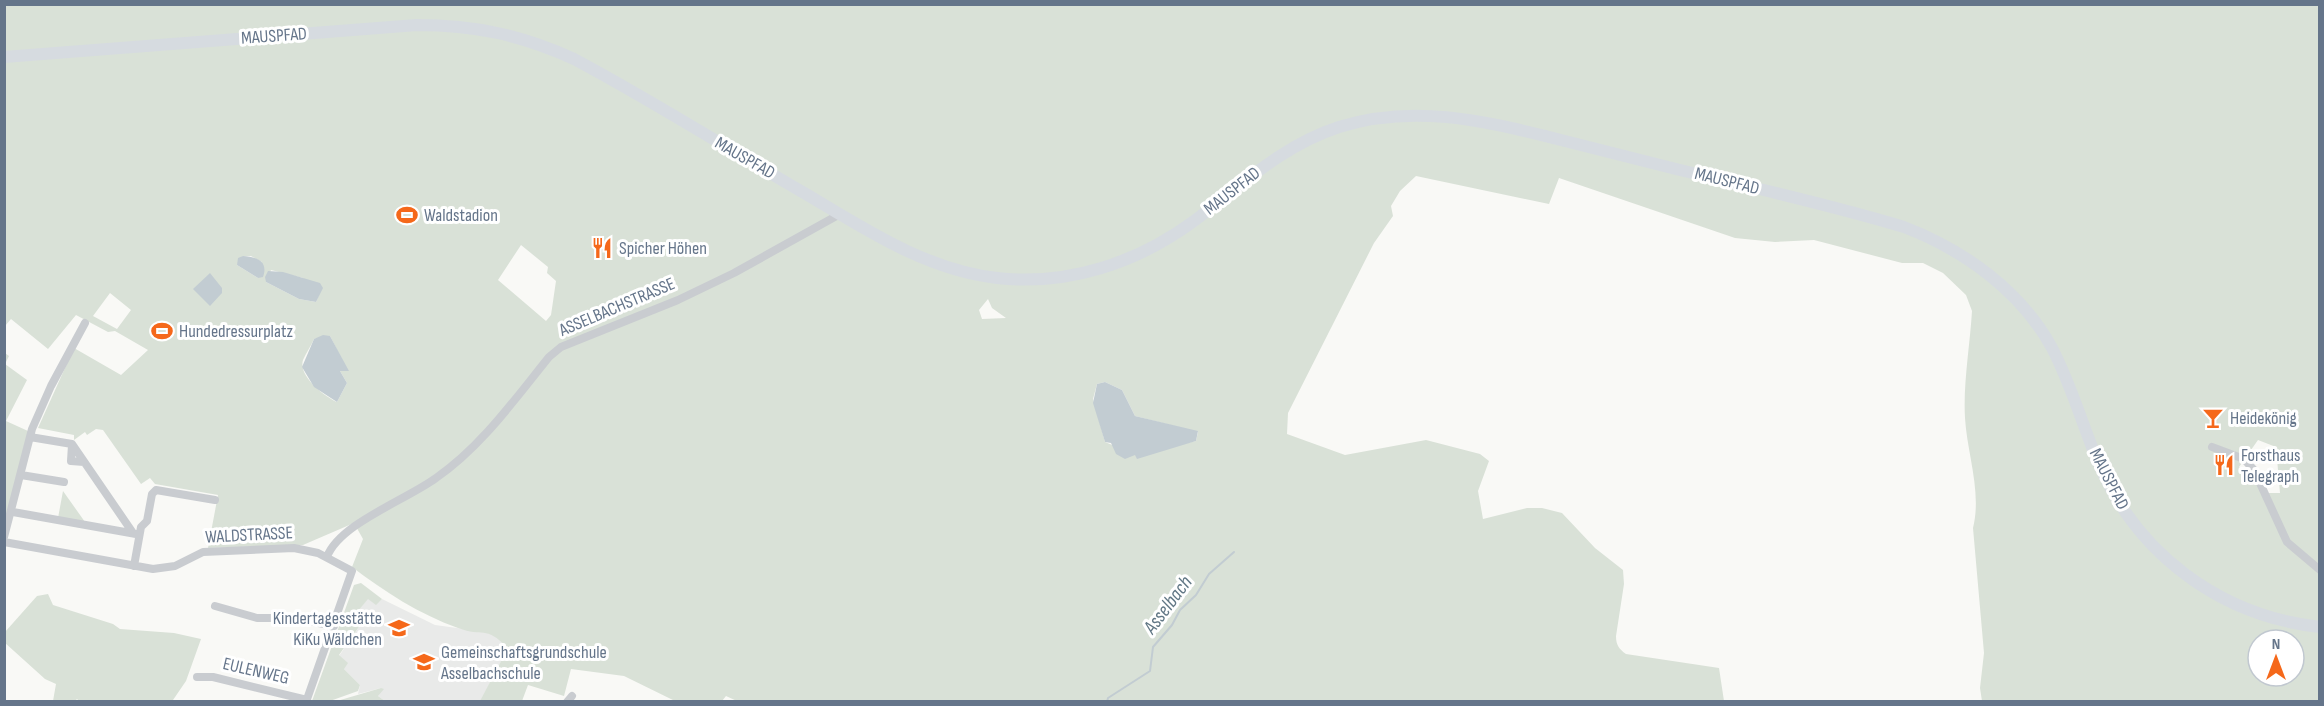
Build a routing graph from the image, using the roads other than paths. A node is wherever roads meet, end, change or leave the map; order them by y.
1 (4, 57) edge
2 (840, 214) junction
3 (86, 323) dead end
4 (30, 437) junction
5 (2211, 447) dead end
6 (21, 475) junction
7 (64, 482) dead end
8 (215, 500) dead end
9 (13, 512) junction
10 (6, 534) edge
11 (136, 534) junction
12 (4, 542) edge
13 (327, 557) junction
14 (134, 566) junction
15 (2319, 570) edge
16 (215, 606) dead end
17 (334, 626) junction
18 (2319, 627) edge
19 (197, 677) dead end
20 (307, 701) edge

1 - 2 street, MAUSPFAD
2 - 13 street, ASSELBACHSTRASSE
2 - 18 street, MAUSPFAD
3 - 4 street
4 - 6 street
4 - 11 street
5 - 15 street
6 - 7 street
6 - 9 street
8 - 11 street
9 - 10 street
9 - 11 street
11 - 14 street
12 - 14 street, WALDSTRASSE
13 - 14 street, WALDSTRASSE
13 - 17 street, WALDSTRASSE
16 - 17 street
17 - 20 street
19 - 20 street, EULENWEG

